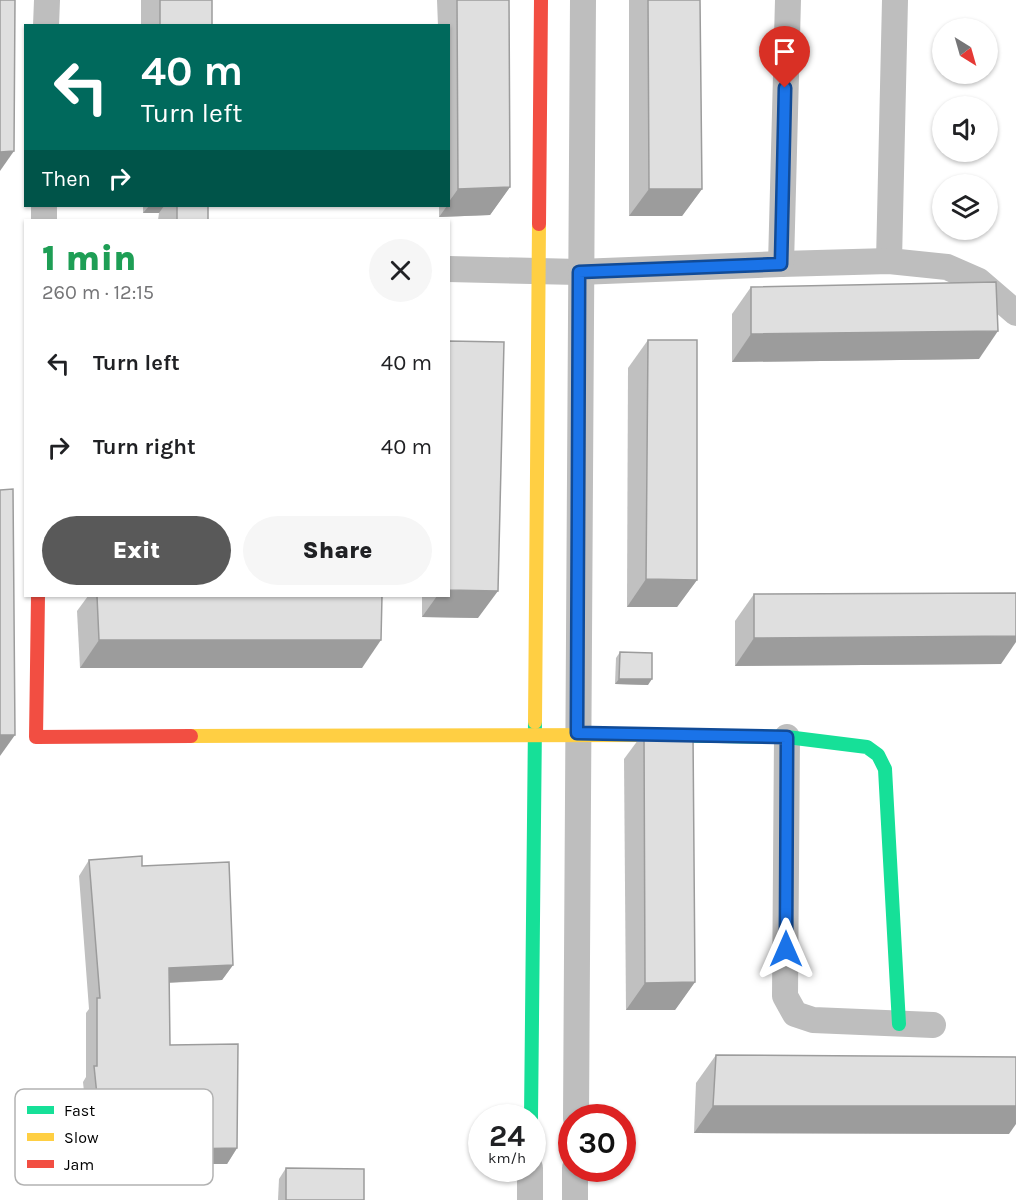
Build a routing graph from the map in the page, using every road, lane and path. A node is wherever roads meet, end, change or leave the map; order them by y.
1 (47, 0) edge
2 (541, 0) edge
3 (583, 0) edge
4 (788, 0) edge
5 (895, 0) edge
6 (46, 24) edge
7 (889, 261) junction
8 (781, 264) junction
9 (450, 269) edge
10 (540, 270) junction
11 (579, 272) junction
12 (1016, 313) edge
13 (38, 597) edge
14 (577, 733) junction
15 (534, 734) junction
16 (787, 737) junction
17 (898, 1024) junction
18 (933, 1025) dead end
19 (531, 1104) edge
20 (576, 1104) edge
21 (530, 1182) edge
22 (575, 1182) edge
23 (530, 1200) edge
24 (575, 1200) edge

1 - 6 street
2 - 10 street
3 - 11 street
4 - 8 street
5 - 7 street
7 - 8 street
7 - 12 street
8 - 11 street
9 - 10 street
10 - 11 street
10 - 15 street
11 - 14 street
13 - 15 street
14 - 15 street
14 - 16 street
14 - 20 street
15 - 19 street
16 - 17 street
16 - 17 street
17 - 18 street
21 - 23 street
22 - 24 street

